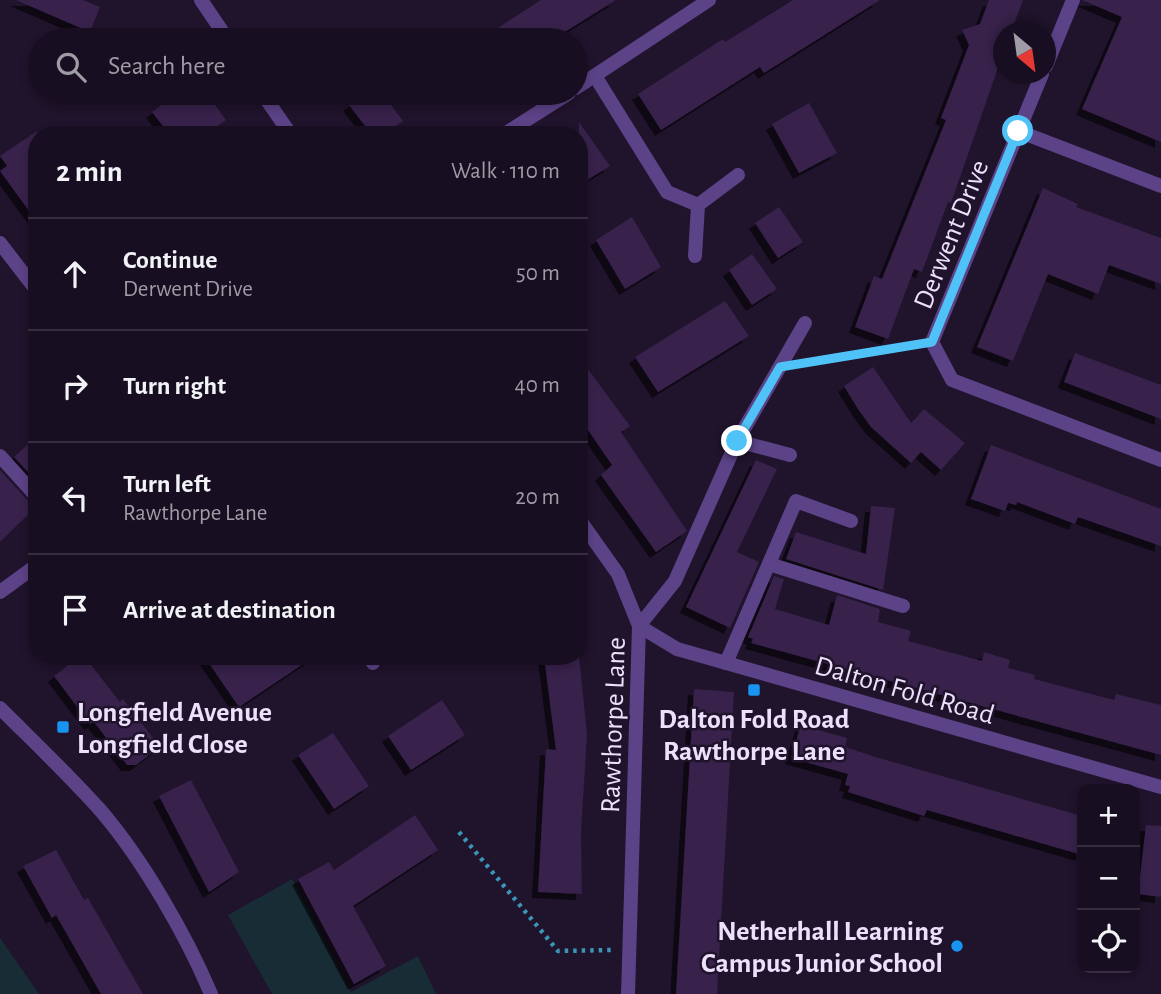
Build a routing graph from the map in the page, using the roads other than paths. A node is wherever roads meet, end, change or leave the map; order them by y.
1 (201, 0) edge
2 (709, 0) edge
3 (1073, 0) edge
4 (220, 28) edge
5 (1056, 40) edge
6 (595, 76) junction
7 (588, 80) edge
8 (1038, 84) edge
9 (269, 105) edge
10 (550, 105) edge
11 (282, 126) edge
12 (517, 126) edge
13 (1018, 131) junction
14 (738, 175) dead end
15 (1161, 186) edge
16 (698, 205) junction
17 (0, 243) edge
18 (695, 256) dead end
19 (28, 279) edge
20 (804, 323) dead end
21 (737, 441) junction
22 (790, 455) dead end
23 (0, 456) edge
24 (1161, 460) edge
25 (28, 487) edge
26 (851, 521) dead end
27 (588, 532) edge
28 (769, 564) junction
29 (28, 572) edge
30 (0, 592) edge
31 (903, 606) dead end
32 (639, 626) junction
33 (726, 663) junction
34 (0, 708) edge
35 (1161, 787) edge
36 (211, 994) edge
37 (628, 994) edge

1 - 4 street
2 - 6 street
3 - 5 street
6 - 7 street
6 - 16 street
8 - 13 street, Derwent Drive
9 - 11 street
10 - 12 street
13 - 15 street
13 - 24 street, Derwent Drive
14 - 16 street
16 - 18 street
17 - 19 street
20 - 21 street, Rawthorpe Lane
21 - 22 street
21 - 32 street, Rawthorpe Lane
23 - 25 street
26 - 28 street
27 - 32 street
28 - 31 street
28 - 33 street
29 - 30 street
32 - 33 street, Dalton Fold Road
32 - 37 street, Rawthorpe Lane
33 - 35 street, Dalton Fold Road
34 - 36 street

